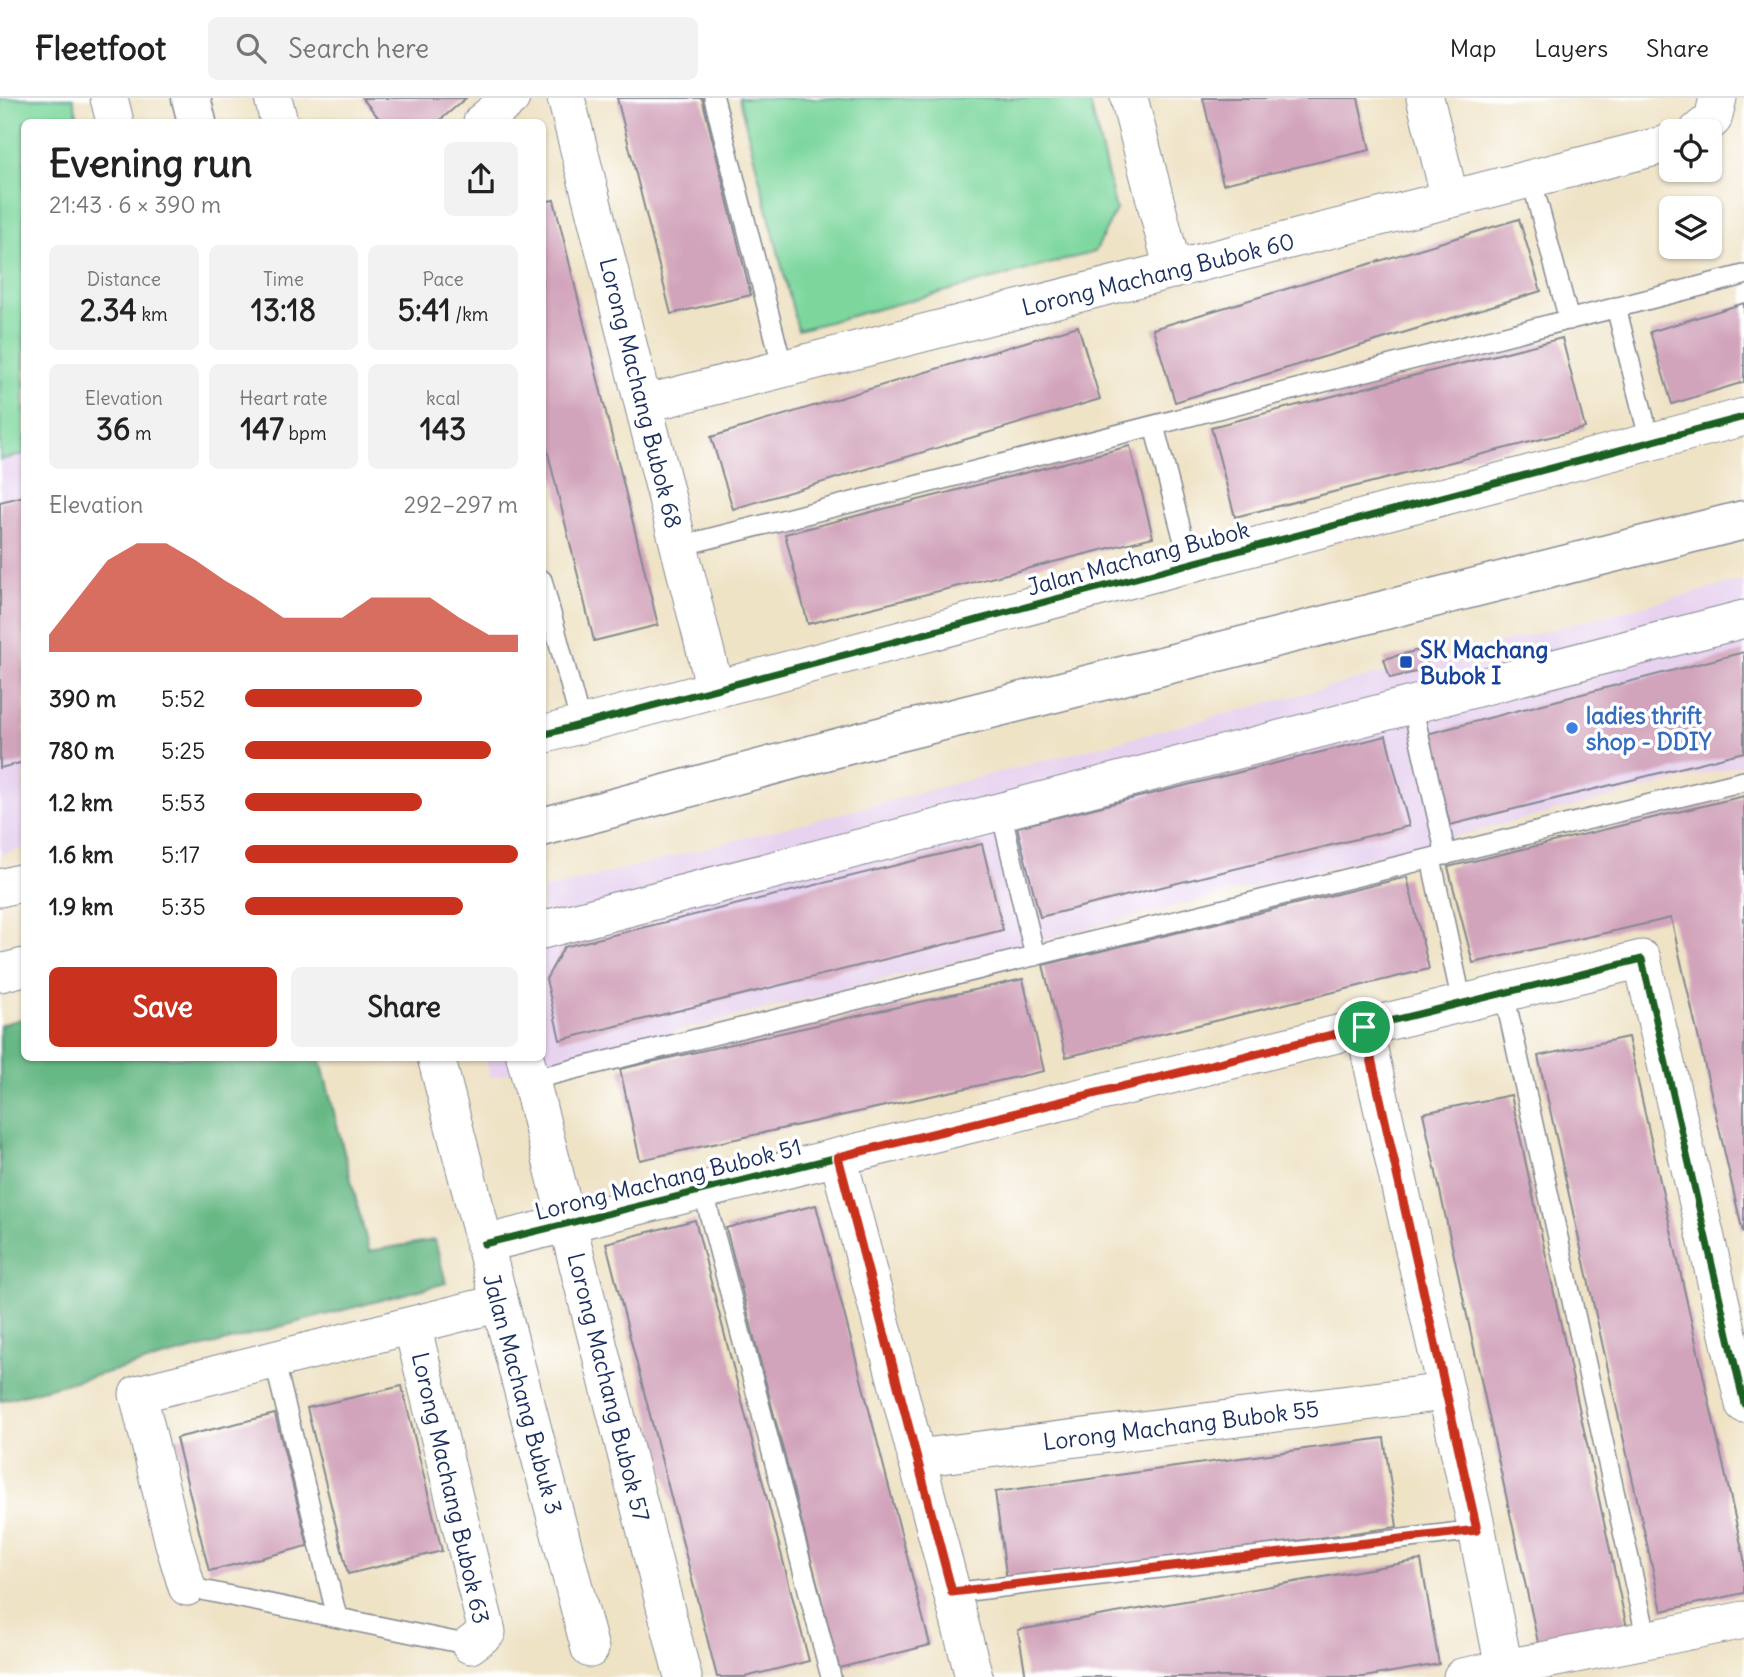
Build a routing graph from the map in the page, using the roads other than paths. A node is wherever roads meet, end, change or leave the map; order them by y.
1 (109, 98) edge
2 (191, 98) edge
3 (273, 98) edge
4 (511, 98) edge
5 (566, 98) edge
6 (714, 98) edge
7 (1129, 98) edge
8 (1425, 98) edge
9 (1718, 98) edge
10 (114, 119) edge
11 (196, 119) edge
12 (278, 119) edge
13 (486, 119) edge
14 (1713, 119) edge
15 (1659, 146) edge
16 (1531, 178) junction
17 (1450, 199) junction
18 (1173, 270) junction
19 (1744, 275) edge
20 (1616, 307) junction
21 (1569, 320) junction
22 (783, 369) junction
23 (644, 404) junction
24 (1744, 417) edge
25 (1154, 426) junction
26 (1650, 442) junction
27 (1744, 520) edge
28 (680, 546) junction
29 (1190, 564) junction
30 (546, 595) edge
31 (1744, 619) edge
32 (715, 689) junction
33 (1412, 705) junction
34 (581, 725) junction
35 (546, 734) edge
36 (1744, 781) edge
37 (1001, 811) junction
38 (546, 826) edge
39 (1438, 857) junction
40 (21, 883) edge
41 (0, 888) edge
42 (546, 929) edge
43 (1035, 956) junction
44 (21, 968) edge
45 (0, 974) edge
46 (1504, 993) junction
47 (1462, 1003) junction
48 (1364, 1027) junction
49 (437, 1061) edge
50 (527, 1068) edge
51 (838, 1157) junction
52 (703, 1190) junction
53 (567, 1223) junction
54 (484, 1244) junction
55 (500, 1303) junction
56 (412, 1325) junction
57 (274, 1359) junction
58 (1446, 1392) junction
59 (1744, 1404) edge
60 (916, 1458) junction
61 (1477, 1530) junction
62 (187, 1587) joint
63 (952, 1592) junction
64 (337, 1617) junction
65 (1744, 1620) edge
66 (1647, 1640) junction
67 (470, 1645) joint
68 (590, 1649) dead end
69 (1504, 1668) junction
70 (683, 1677) edge
71 (831, 1677) edge
72 (974, 1677) edge
73 (1462, 1677) edge

1 - 10 street
2 - 11 main road
3 - 12 street
4 - 13 street
5 - 23 street, Lorong Machang Bubok 68
6 - 22 lane
7 - 18 street
8 - 17 street
9 - 14 street
15 - 16 street, Lorong Machang Bubok 60
16 - 17 street, Lorong Machang Bubok 60
16 - 21 lane
17 - 18 street, Lorong Machang Bubok 60
18 - 22 street, Lorong Machang Bubok 60
19 - 20 lane
20 - 21 lane
20 - 26 lane
21 - 25 lane
22 - 23 street, Lorong Machang Bubok 60
23 - 28 street, Lorong Machang Bubok 68
24 - 26 street, Jalan Machang Bubok
25 - 28 lane
25 - 29 lane
26 - 29 street, Jalan Machang Bubok
27 - 38 main road
28 - 32 street, Lorong Machang Bubok 68
29 - 32 street, Jalan Machang Bubok
30 - 34 lane
31 - 33 street
32 - 34 street, Jalan Machang Bubok
33 - 37 street
33 - 39 lane
34 - 35 street, Jalan Machang Bubok
36 - 39 lane
37 - 42 street
37 - 43 lane
39 - 43 lane
39 - 47 lane
40 - 41 street
43 - 50 lane
44 - 45 street
46 - 47 street, Lorong Machang Bubok 51
46 - 59 street, Lorong Machang Bubok 51
46 - 66 lane
47 - 48 street, Lorong Machang Bubok 51
48 - 51 street, Lorong Machang Bubok 51
48 - 58 street
49 - 54 street, Jalan Machang Bubuk 3
50 - 53 street, Lorong Machang Bubok 57
51 - 52 street, Lorong Machang Bubok 51
51 - 60 street
52 - 53 street, Lorong Machang Bubok 51
52 - 71 lane
53 - 54 street, Lorong Machang Bubok 51
53 - 70 street, Lorong Machang Bubok 57
54 - 55 street, Jalan Machang Bubuk 3
55 - 56 street, Lorong Machang Bubok 63
55 - 68 street, Jalan Machang Bubuk 3
56 - 57 street, Lorong Machang Bubok 63
56 - 67 street, Lorong Machang Bubok 63
57 - 62 street, Lorong Machang Bubok 63
57 - 64 lane
58 - 60 street, Lorong Machang Bubok 55
58 - 61 street
60 - 63 street
61 - 63 lane
61 - 69 street
62 - 64 lane
63 - 72 street
64 - 67 lane
65 - 66 street
66 - 69 street
69 - 73 street

